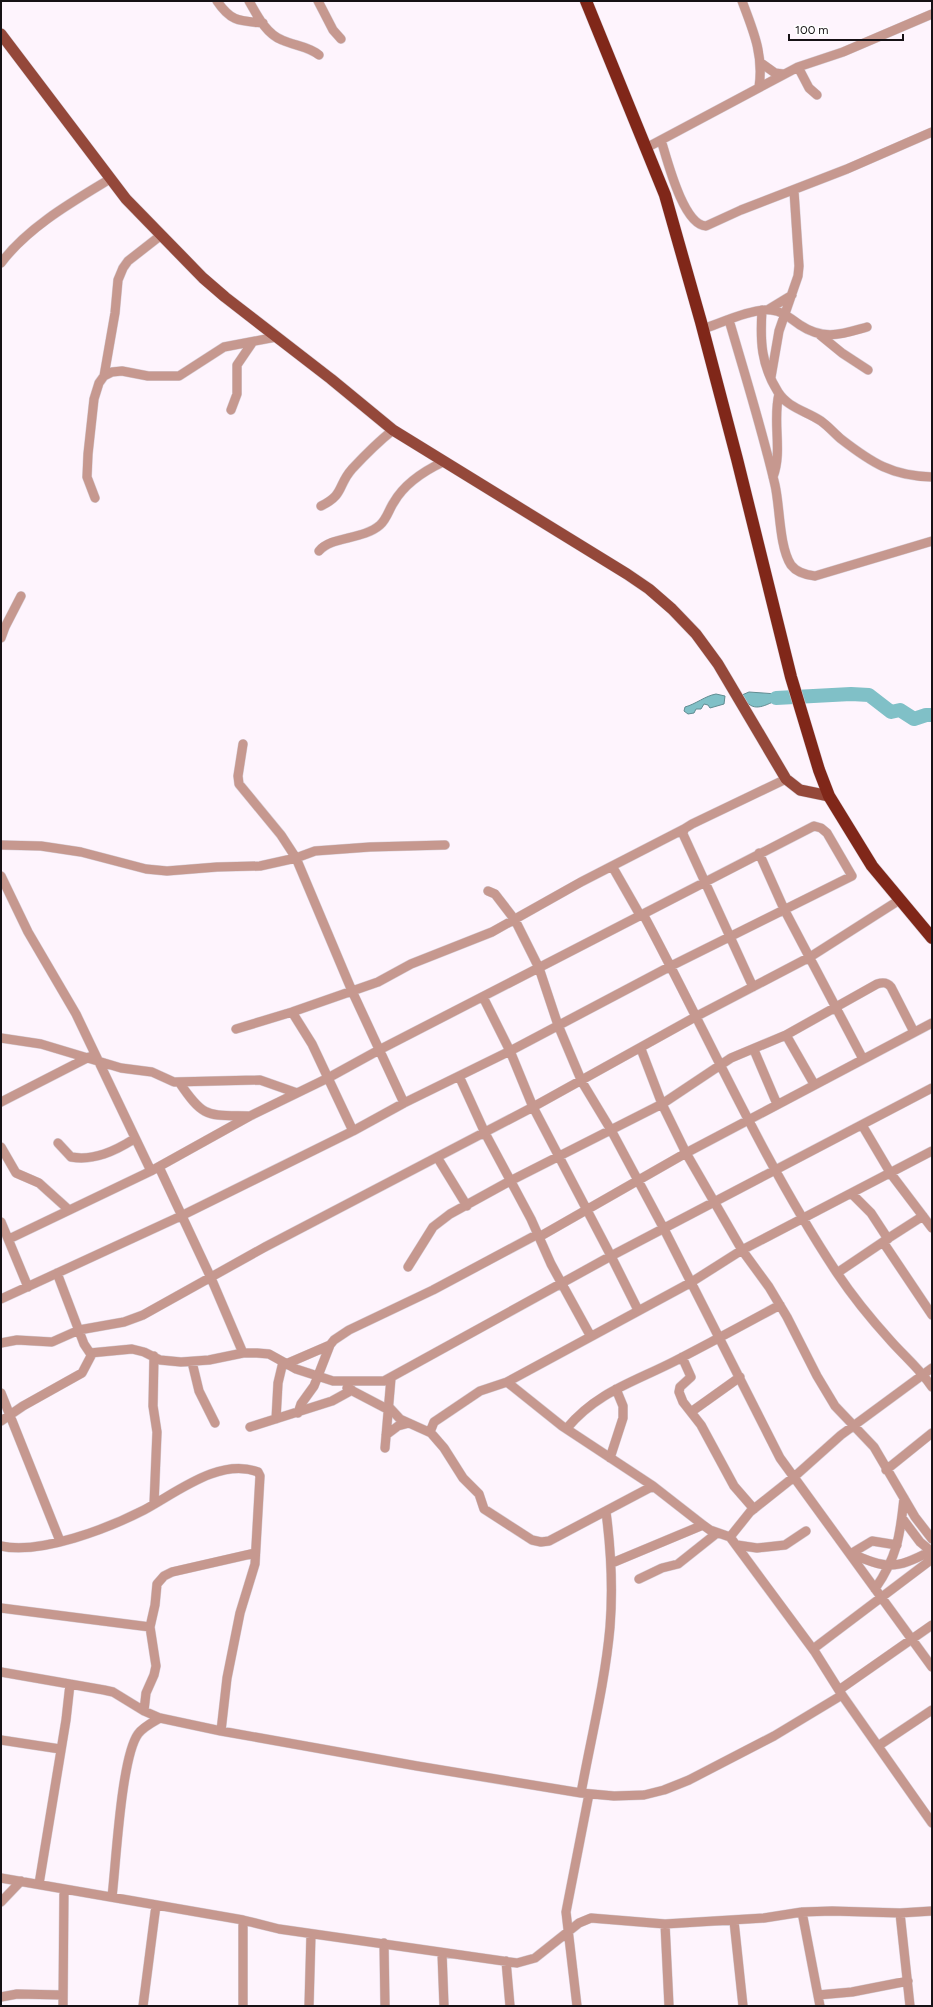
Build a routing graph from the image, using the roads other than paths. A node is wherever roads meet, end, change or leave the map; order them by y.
1 (217, 1) edge
2 (249, 1) edge
3 (318, 1) edge
4 (586, 1) edge
5 (742, 1) edge
6 (932, 14) edge
7 (263, 23) junction
8 (1, 34) edge
9 (341, 39) dead end
10 (319, 55) dead end
11 (761, 63) junction
12 (798, 67) junction
13 (783, 74) junction
14 (760, 87) junction
15 (817, 95) dead end
16 (932, 132) edge
17 (661, 140) junction
18 (646, 148) junction
19 (110, 179) junction
20 (794, 191) junction
21 (160, 236) junction
22 (5, 251) edge
23 (1, 263) edge
24 (792, 295) junction
25 (766, 310) junction
26 (785, 314) junction
27 (729, 320) junction
28 (867, 327) dead end
29 (703, 329) junction
30 (820, 335) junction
31 (276, 337) junction
32 (252, 343) junction
33 (868, 370) dead end
34 (104, 376) junction
35 (771, 380) junction
36 (779, 394) junction
37 (231, 410) dead end
38 (393, 430) junction
39 (443, 462) junction
40 (773, 477) junction
41 (932, 477) edge
42 (94, 498) dead end
43 (321, 506) dead end
44 (932, 541) edge
45 (319, 551) dead end
46 (21, 596) dead end
47 (1, 638) edge
48 (243, 744) dead end
49 (786, 779) junction
50 (829, 796) junction
51 (684, 829) junction
52 (1, 844) edge
53 (445, 845) dead end
54 (759, 853) junction
55 (296, 858) junction
56 (612, 866) junction
57 (1, 876) edge
58 (704, 883) junction
59 (488, 891) dead end
60 (901, 899) junction
61 (784, 909) junction
62 (642, 914) junction
63 (514, 920) junction
64 (731, 936) junction
65 (932, 938) edge
66 (810, 957) junction
67 (671, 966) junction
68 (539, 968) junction
69 (754, 987) junction
70 (352, 991) junction
71 (483, 997) junction
72 (835, 1009) junction
73 (292, 1012) junction
74 (697, 1016) junction
75 (932, 1022) edge
76 (558, 1025) junction
77 (236, 1029) dead end
78 (914, 1032) junction
79 (786, 1035) junction
80 (1, 1038) edge
81 (641, 1049) junction
82 (379, 1050) junction
83 (754, 1050) junction
84 (510, 1051) junction
85 (89, 1057) junction
86 (862, 1059) junction
87 (100, 1061) junction
88 (721, 1065) junction
89 (459, 1076) junction
90 (328, 1078) junction
91 (179, 1082) junction
92 (582, 1082) junction
93 (814, 1084) junction
94 (932, 1088) edge
95 (297, 1093) junction
96 (1, 1102) edge
97 (404, 1102) junction
98 (662, 1104) junction
99 (777, 1104) junction
100 (534, 1107) junction
101 (250, 1116) junction
102 (748, 1119) junction
103 (862, 1125) junction
104 (611, 1130) junction
105 (354, 1131) junction
106 (485, 1133) junction
107 (134, 1139) junction
108 (58, 1143) dead end
109 (1, 1147) edge
110 (932, 1151) edge
111 (686, 1153) junction
112 (437, 1157) junction
113 (558, 1158) junction
114 (155, 1169) junction
115 (776, 1170) junction
116 (890, 1174) junction
117 (510, 1181) junction
118 (638, 1181) junction
119 (852, 1194) junction
120 (713, 1202) junction
121 (467, 1206) junction
122 (69, 1210) junction
123 (588, 1211) junction
124 (181, 1216) junction
125 (924, 1216) junction
126 (804, 1219) junction
127 (1, 1222) edge
128 (932, 1228) edge
129 (664, 1229) junction
130 (538, 1236) junction
131 (8, 1239) junction
132 (885, 1240) junction
133 (742, 1250) junction
134 (611, 1256) junction
135 (408, 1267) dead end
136 (57, 1273) junction
137 (837, 1273) junction
138 (211, 1278) junction
139 (562, 1283) junction
140 (690, 1283) junction
141 (28, 1288) junction
142 (1, 1299) edge
143 (780, 1305) junction
144 (638, 1310) junction
145 (932, 1315) edge
146 (79, 1330) junction
147 (590, 1335) junction
148 (719, 1337) junction
149 (1, 1343) edge
150 (330, 1345) junction
151 (243, 1353) junction
152 (92, 1354) junction
153 (154, 1356) junction
154 (682, 1357) junction
155 (192, 1362) junction
156 (284, 1363) junction
157 (932, 1368) edge
158 (923, 1374) junction
159 (318, 1375) junction
160 (740, 1377) junction
161 (391, 1378) junction
162 (333, 1381) junction
163 (507, 1382) junction
164 (932, 1387) edge
165 (616, 1389) junction
166 (352, 1390) junction
167 (1, 1393) edge
168 (389, 1409) junction
169 (298, 1412) junction
170 (691, 1412) junction
171 (10, 1415) junction
172 (276, 1419) junction
173 (1, 1421) edge
174 (434, 1422) junction
175 (215, 1423) dead end
176 (412, 1424) junction
177 (855, 1426) junction
178 (250, 1427) dead end
179 (567, 1428) junction
180 (430, 1432) junction
181 (932, 1433) edge
182 (386, 1435) junction
183 (385, 1448) dead end
184 (610, 1458) junction
185 (886, 1470) junction
186 (794, 1477) junction
187 (653, 1486) junction
188 (904, 1498) junction
189 (154, 1504) junction
190 (754, 1509) junction
191 (606, 1512) junction
192 (902, 1518) junction
193 (703, 1525) junction
194 (806, 1531) dead end
195 (717, 1532) junction
196 (730, 1537) junction
197 (932, 1539) edge
198 (60, 1541) junction
199 (897, 1544) junction
200 (737, 1545) junction
201 (1, 1546) edge
202 (255, 1553) junction
203 (850, 1553) junction
204 (932, 1554) edge
205 (612, 1563) junction
206 (890, 1566) junction
207 (639, 1579) dead end
208 (875, 1590) junction
209 (881, 1598) junction
210 (1, 1608) edge
211 (932, 1625) edge
212 (150, 1627) junction
213 (911, 1639) junction
214 (813, 1649) junction
215 (932, 1667) edge
216 (1, 1672) edge
217 (70, 1684) junction
218 (840, 1693) junction
219 (932, 1710) edge
220 (144, 1712) junction
221 (160, 1718) junction
222 (221, 1731) junction
223 (1, 1740) edge
224 (878, 1746) junction
225 (60, 1749) junction
226 (585, 1793) junction
227 (932, 1823) edge
228 (1, 1878) edge
229 (21, 1881) junction
230 (38, 1884) junction
231 (64, 1889) junction
232 (112, 1897) junction
233 (1, 1902) edge
234 (156, 1906) junction
235 (932, 1910) edge
236 (802, 1912) junction
237 (900, 1912) junction
238 (243, 1920) junction
239 (734, 1920) junction
240 (665, 1924) junction
241 (569, 1931) junction
242 (311, 1934) junction
243 (384, 1943) junction
244 (442, 1953) junction
245 (506, 1961) junction
246 (908, 1981) junction
247 (63, 1995) junction
248 (818, 1995) junction
249 (1, 1997) edge
250 (63, 2006) edge
251 (143, 2006) edge
252 (243, 2006) edge
253 (309, 2006) edge
254 (385, 2006) edge
255 (444, 2006) edge
256 (510, 2006) edge
257 (577, 2006) edge
258 (668, 2006) edge
259 (743, 2006) edge
260 (820, 2006) edge
261 (910, 2006) edge

1 - 7 street
2 - 7 street
3 - 9 street
4 - 18 highway
5 - 11 street
6 - 12 street
7 - 10 street
8 - 19 main road
11 - 13 street
11 - 14 street
12 - 13 street
12 - 15 street
13 - 14 street
14 - 17 street
16 - 20 street
17 - 18 street
17 - 20 street
18 - 29 highway
19 - 21 main road
19 - 22 street
20 - 24 street
21 - 31 main road
21 - 34 street
22 - 23 street
24 - 25 street
24 - 26 street
25 - 26 street
25 - 27 street
25 - 35 street
26 - 30 street
26 - 35 street
27 - 29 street
27 - 40 street
28 - 30 street
29 - 50 highway
30 - 33 street
31 - 32 street
31 - 38 main road
32 - 34 street
32 - 37 street
34 - 42 street
35 - 36 street
36 - 40 street
36 - 41 street
38 - 39 main road
38 - 43 street
39 - 45 street
39 - 49 main road
40 - 44 street
46 - 47 street
48 - 55 street
49 - 50 main road
49 - 51 street
50 - 60 highway
51 - 56 street
51 - 58 street
52 - 55 street
53 - 55 street
54 - 58 street
54 - 61 street
54 - 61 street
55 - 70 street
56 - 62 street
56 - 63 street
57 - 87 street
58 - 62 street
58 - 64 street
59 - 63 street
60 - 65 highway
60 - 66 street
61 - 64 street
61 - 66 street
62 - 67 street
62 - 68 street
63 - 68 street
63 - 70 street
64 - 67 street
64 - 69 street
66 - 69 street
66 - 72 street
67 - 74 street
67 - 76 street
68 - 71 street
68 - 76 street
69 - 74 street
70 - 73 street
70 - 82 street
71 - 82 street
71 - 84 street
72 - 78 street
72 - 79 street
72 - 86 street
73 - 77 street
73 - 90 street
74 - 81 street
74 - 88 street
75 - 78 street
76 - 84 street
76 - 92 street
78 - 86 street
79 - 83 street
79 - 93 street
80 - 85 street
81 - 92 street
81 - 98 street
82 - 90 street
82 - 97 street
83 - 88 street
83 - 99 street
84 - 89 street
84 - 100 street
85 - 87 street
85 - 96 street
86 - 93 street
87 - 91 street
87 - 107 street
88 - 98 street
88 - 102 street
89 - 97 street
89 - 106 street
90 - 95 street
90 - 105 street
91 - 95 street
91 - 101 street
92 - 100 street
92 - 104 street
93 - 99 street
94 - 103 street
95 - 101 street
97 - 105 street
98 - 104 street
98 - 111 street
99 - 102 street
100 - 106 street
100 - 113 street
101 - 114 street
102 - 111 street
102 - 115 street
103 - 115 street
103 - 116 street
104 - 113 street
104 - 118 street
105 - 124 street
106 - 112 street
106 - 117 street
107 - 108 street
107 - 114 street
109 - 122 street
110 - 116 street
111 - 118 street
111 - 120 street
112 - 121 street
112 - 138 street
113 - 117 street
113 - 123 street
114 - 122 street
114 - 124 street
115 - 120 street
115 - 126 street
116 - 119 street
116 - 125 street
117 - 121 street
117 - 130 street
118 - 123 street
118 - 129 street
119 - 126 street
119 - 132 street
120 - 129 street
120 - 133 street
121 - 135 street
122 - 131 street
123 - 130 street
123 - 134 street
124 - 136 street
124 - 138 street
125 - 128 street
125 - 132 street
126 - 133 street
126 - 137 street
127 - 131 street
129 - 134 street
129 - 140 street
130 - 139 street
130 - 150 street
131 - 141 street
132 - 137 street
132 - 145 street
133 - 140 street
133 - 143 street
134 - 139 street
134 - 144 street
136 - 141 street
136 - 146 street
137 - 158 street
138 - 146 street
138 - 151 street
139 - 147 street
139 - 161 street
140 - 144 street
140 - 148 street
141 - 142 street
143 - 148 street
143 - 177 street
144 - 147 street
146 - 149 street
146 - 152 street
147 - 163 street
148 - 154 street
148 - 160 street
150 - 156 street
150 - 159 street
151 - 155 street
151 - 156 street
152 - 153 street
152 - 171 street
153 - 155 street
153 - 189 street
154 - 165 street
154 - 170 street
155 - 175 street
156 - 159 street
156 - 172 street
157 - 158 street
158 - 164 street
158 - 177 street
159 - 162 street
159 - 169 street
160 - 170 street
160 - 186 street
161 - 162 street
161 - 168 street
162 - 166 street
163 - 174 street
163 - 179 street
165 - 179 street
165 - 184 street
166 - 168 street
166 - 169 street
167 - 171 street
168 - 176 street
168 - 182 street
169 - 172 street
170 - 190 street
171 - 173 street
171 - 198 street
172 - 178 street
174 - 176 street
174 - 180 street
176 - 180 street
176 - 182 street
177 - 185 street
177 - 186 street
179 - 184 street
180 - 191 street
181 - 185 street
182 - 183 street
184 - 187 street
185 - 188 street
186 - 190 street
186 - 203 street
187 - 191 street
187 - 193 street
188 - 192 street
188 - 197 street
189 - 198 street
189 - 202 street
190 - 196 street
191 - 205 street
192 - 199 street
192 - 204 street
193 - 195 street
193 - 205 street
194 - 200 street
195 - 196 street
195 - 207 street
196 - 200 street
198 - 201 street
199 - 203 street
199 - 206 street
200 - 214 street
202 - 212 street
202 - 222 street
203 - 206 street
203 - 208 street
204 - 206 street
204 - 209 street
205 - 226 street
206 - 208 street
208 - 209 street
209 - 213 street
209 - 214 street
210 - 212 street
211 - 213 street
212 - 220 street
213 - 215 street
213 - 218 street
214 - 218 street
216 - 217 street
217 - 220 street
217 - 225 street
218 - 224 street
218 - 226 street
219 - 224 street
220 - 221 street
221 - 222 street
221 - 232 street
222 - 226 street
223 - 225 street
224 - 227 street
225 - 230 street
226 - 241 street
228 - 229 street
229 - 230 street
229 - 233 street
230 - 231 street
231 - 232 street
231 - 247 street
232 - 234 street
234 - 238 street
234 - 251 street
235 - 237 street
236 - 237 street
236 - 239 street
236 - 248 street
237 - 246 street
238 - 242 street
238 - 252 street
239 - 240 street
239 - 259 street
240 - 241 street
240 - 258 street
241 - 245 street
241 - 257 street
242 - 243 street
242 - 253 street
243 - 244 street
243 - 254 street
244 - 245 street
244 - 255 street
245 - 256 street
246 - 248 street
246 - 261 street
247 - 249 street
247 - 250 street
248 - 260 street

